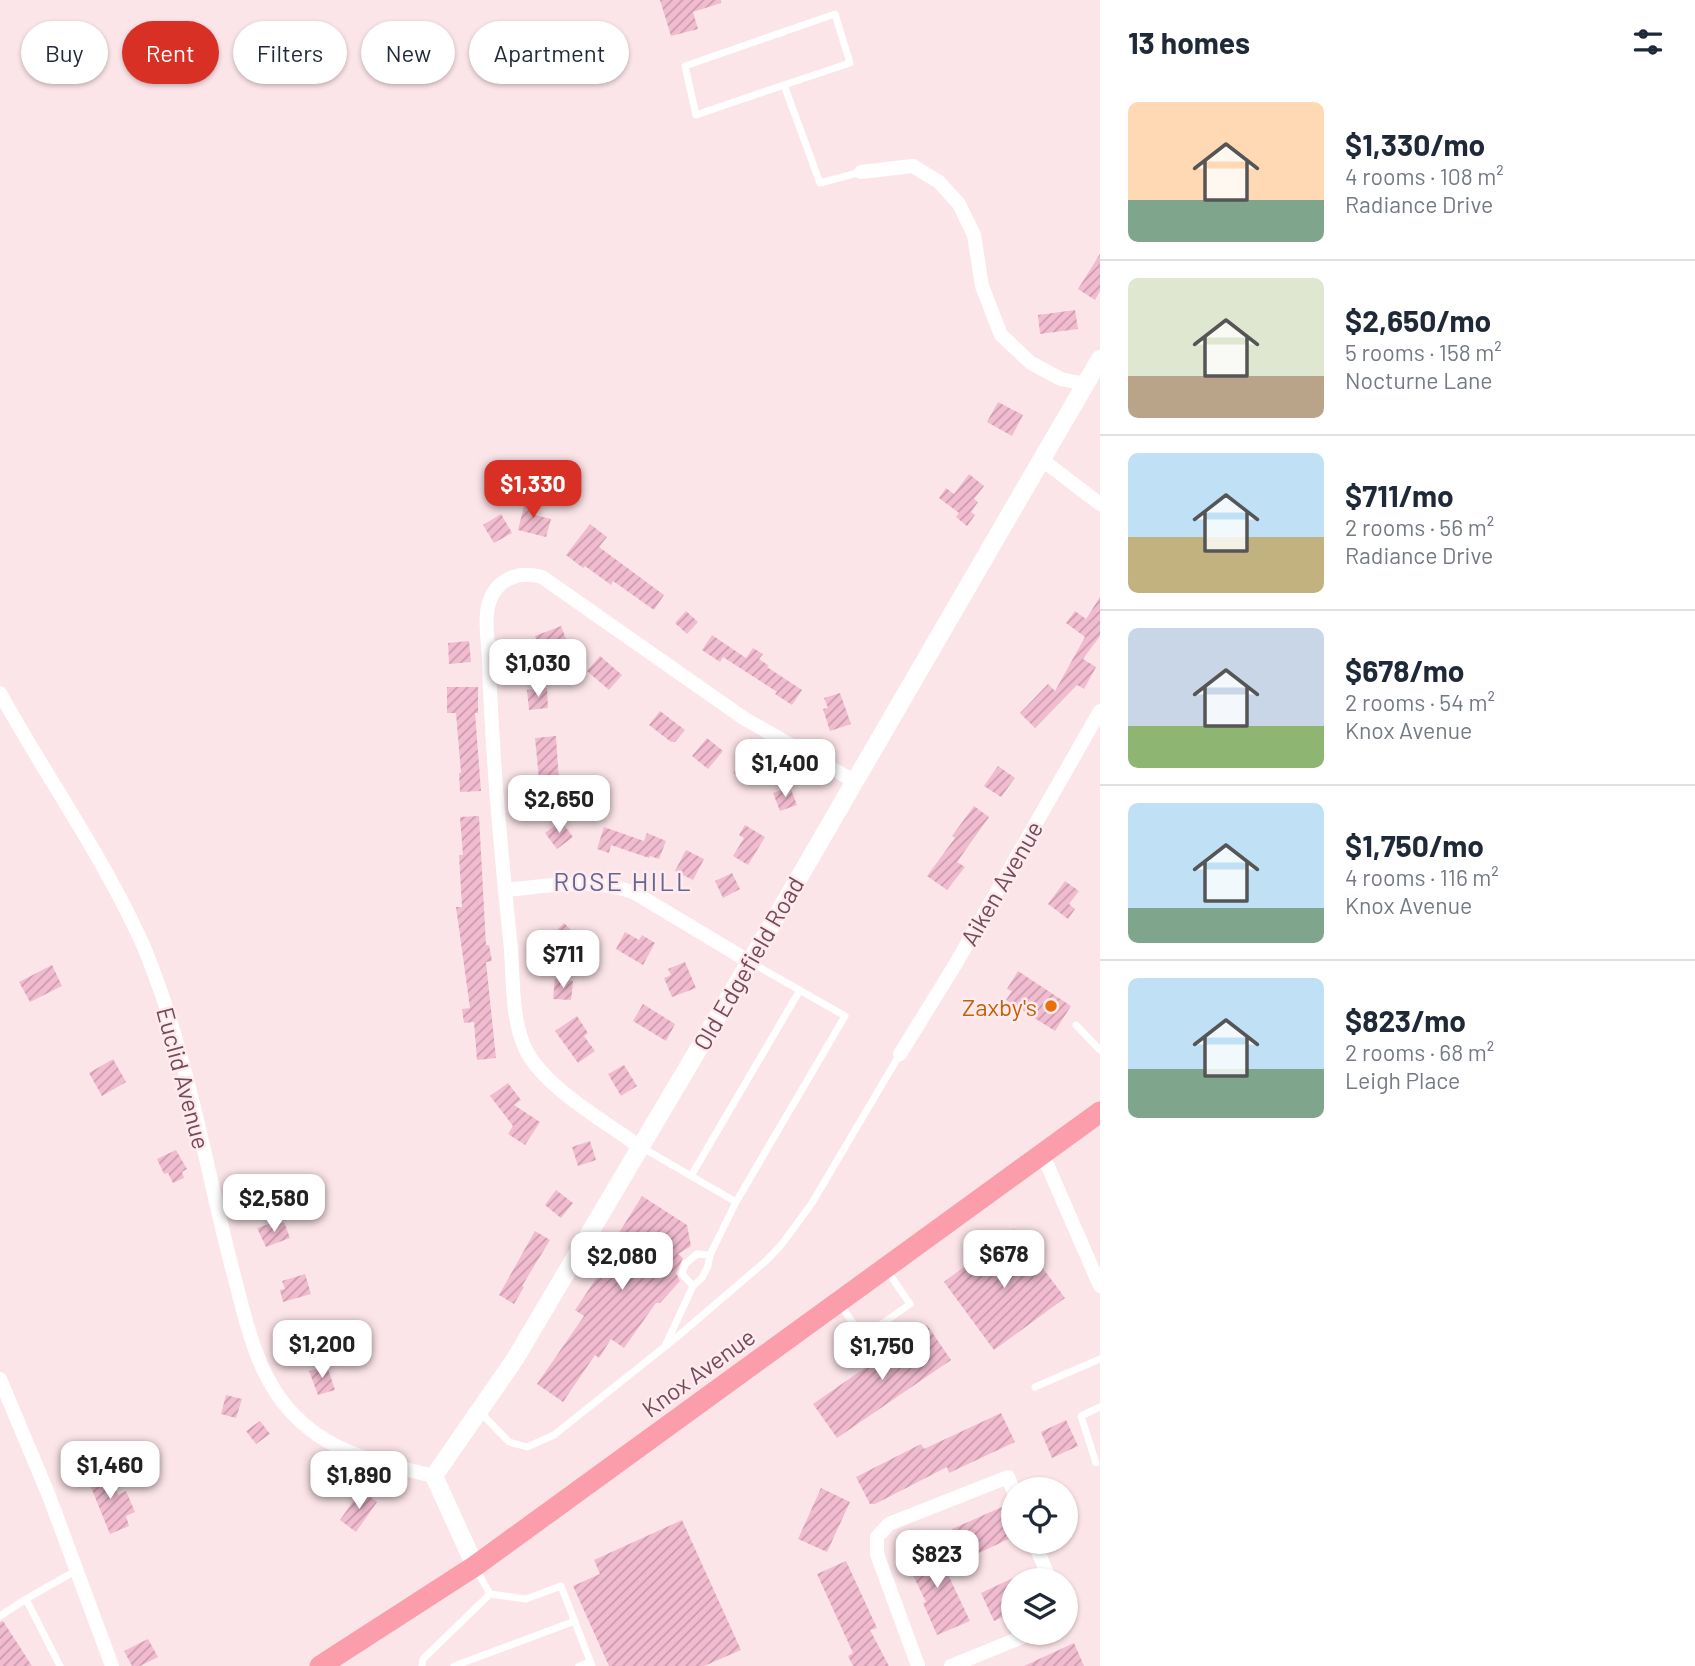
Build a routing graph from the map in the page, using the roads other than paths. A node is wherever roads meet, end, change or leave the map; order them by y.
1 (784, 85) junction
2 (861, 172) joint
3 (1100, 359) edge
4 (1085, 384) junction
5 (1041, 458) junction
6 (1100, 503) edge
7 (0, 693) edge
8 (1100, 711) edge
9 (854, 781) junction
10 (505, 890) junction
11 (750, 961) junction
12 (800, 990) junction
13 (1076, 1025) dead end
14 (1100, 1050) edge
15 (900, 1054) joint
16 (1100, 1112) edge
17 (640, 1147) junction
18 (1043, 1155) junction
19 (691, 1176) junction
20 (736, 1202) junction
21 (710, 1255) junction
22 (886, 1269) junction
23 (693, 1286) junction
24 (1100, 1286) edge
25 (839, 1303) junction
26 (664, 1348) junction
27 (1100, 1359) edge
28 (0, 1379) edge
29 (1035, 1387) dead end
30 (1100, 1407) edge
31 (479, 1411) junction
32 (1096, 1463) dead end
33 (434, 1476) junction
34 (1001, 1481) edge
35 (475, 1566) junction
36 (76, 1570) junction
37 (489, 1594) junction
38 (26, 1599) junction
39 (0, 1616) edge
40 (575, 1621) junction
41 (1003, 1645) edge
42 (591, 1664) edge
43 (60, 1666) edge
44 (112, 1666) edge
45 (320, 1666) edge
46 (422, 1666) edge
47 (454, 1666) edge
48 (579, 1666) edge
49 (918, 1666) edge
50 (951, 1666) edge

1 - 1 lane
1 - 2 lane
2 - 4 street
3 - 4 street, Old Edgefield Road
4 - 5 street, Old Edgefield Road
5 - 6 street
5 - 9 street, Old Edgefield Road
7 - 33 street, Euclid Avenue
8 - 15 street, Aiken Avenue
9 - 10 street
9 - 11 street, Old Edgefield Road
10 - 11 street
10 - 17 street
11 - 12 lane
11 - 17 street, Old Edgefield Road
12 - 19 lane
12 - 20 lane
13 - 14 lane
15 - 26 lane
16 - 18 main road, Knox Avenue
17 - 19 lane
17 - 31 street, Old Edgefield Road
18 - 22 main road, Knox Avenue
18 - 24 street
19 - 20 lane
20 - 21 lane
21 - 23 lane
21 - 23 lane
22 - 25 main road, Knox Avenue
22 - 25 lane
23 - 26 lane
25 - 35 main road, Knox Avenue
26 - 31 lane
27 - 29 lane
28 - 36 street
30 - 32 lane
31 - 33 street, Old Edgefield Road
33 - 35 street
34 - 49 street
35 - 37 lane
35 - 45 main road, Knox Avenue
36 - 38 lane
36 - 44 street
37 - 40 lane
37 - 46 lane
38 - 39 lane
38 - 43 lane
40 - 42 lane
40 - 47 lane
41 - 50 street
42 - 48 lane

